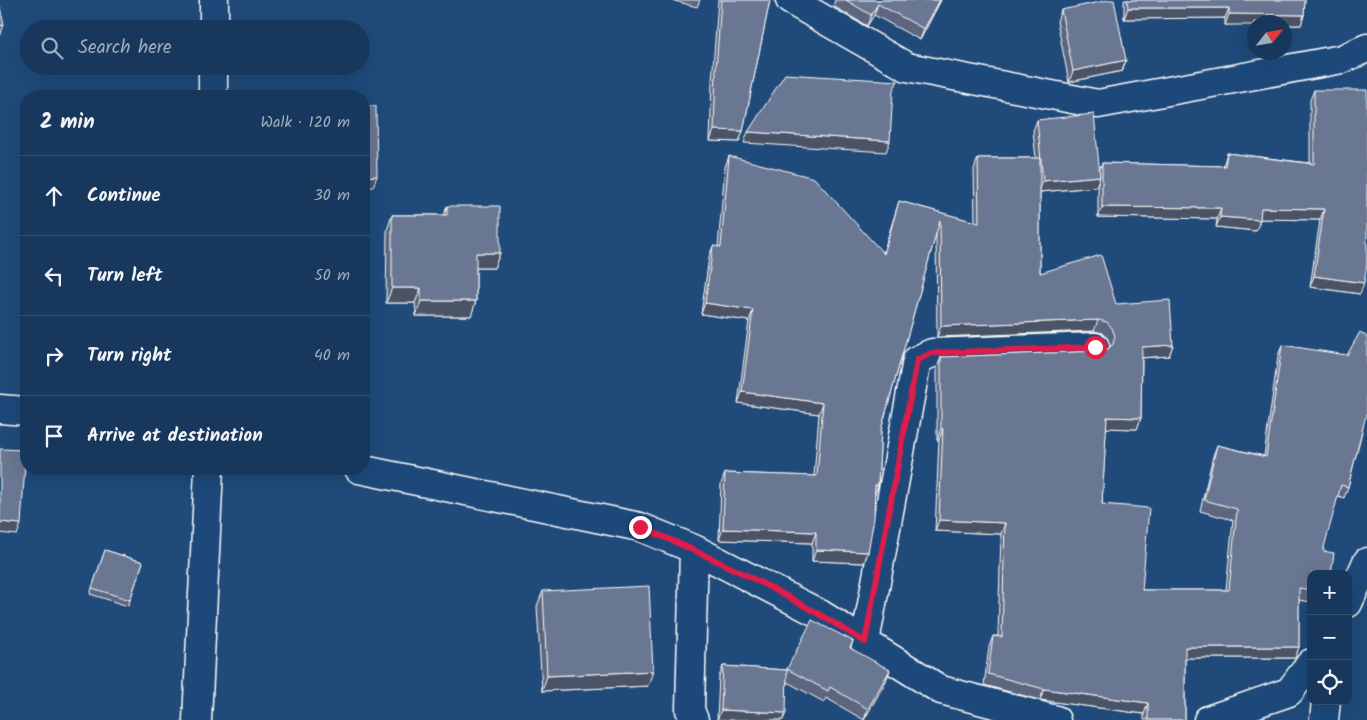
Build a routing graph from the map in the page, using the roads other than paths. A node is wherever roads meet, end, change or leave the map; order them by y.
1 (214, 0) edge
2 (790, 0) edge
3 (214, 20) edge
4 (1367, 48) edge
5 (213, 75) edge
6 (213, 90) edge
7 (1095, 347) dead end
8 (0, 409) edge
9 (20, 411) edge
10 (370, 471) edge
11 (210, 475) edge
12 (694, 549) junction
13 (1367, 562) edge
14 (1352, 594) edge
15 (865, 642) junction
16 (1307, 668) edge
17 (1326, 705) edge
18 (197, 720) edge
19 (694, 720) edge
20 (1056, 720) edge
21 (1208, 720) edge
22 (1324, 720) edge

1 - 3 street
2 - 4 street
5 - 6 street
7 - 15 street
8 - 9 street
10 - 12 street
11 - 18 street
12 - 15 street
12 - 19 street
13 - 14 street
15 - 20 street
16 - 21 street
17 - 22 street

